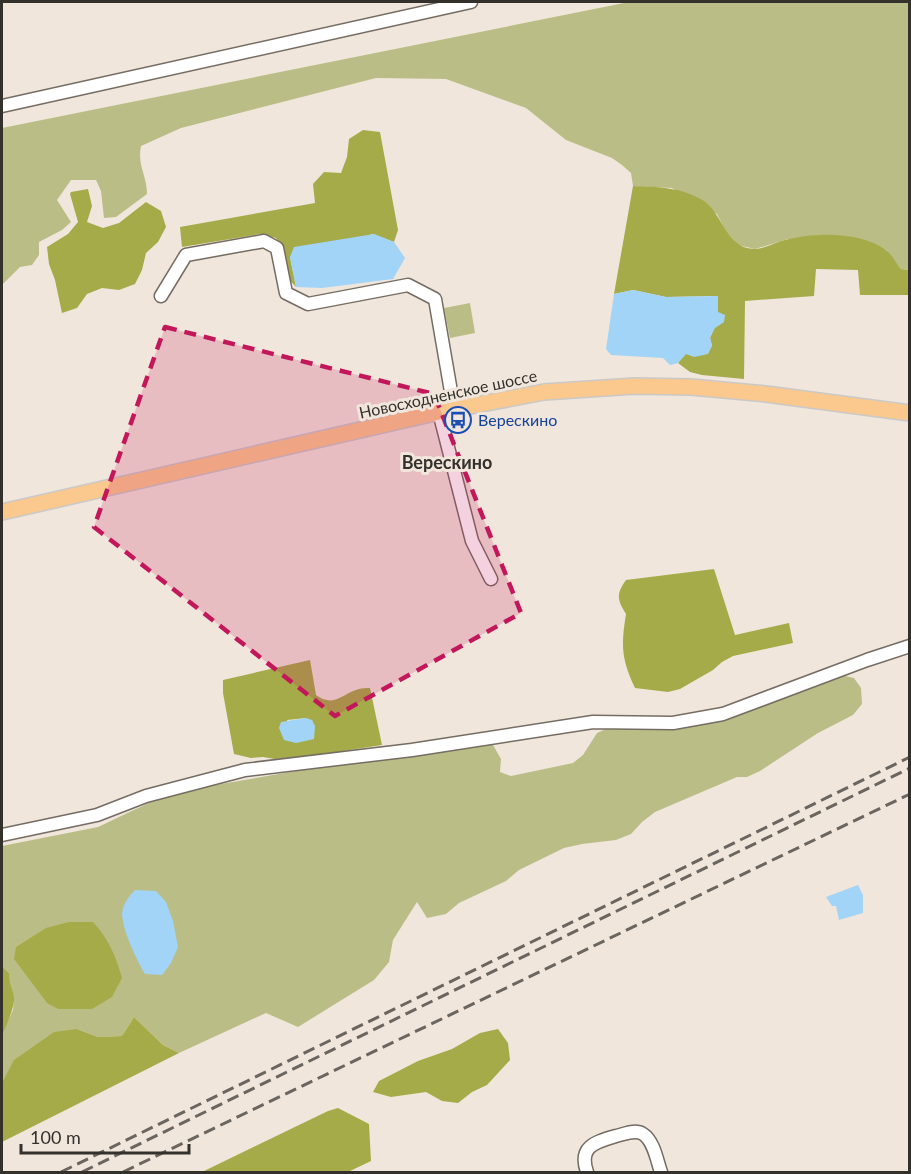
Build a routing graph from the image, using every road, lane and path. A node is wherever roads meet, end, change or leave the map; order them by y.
1 (471, 2) edge
2 (2, 106) edge
3 (161, 296) dead end
4 (447, 410) junction
5 (909, 413) edge
6 (2, 512) edge
7 (491, 579) dead end
8 (909, 646) edge
9 (2, 836) edge
10 (587, 1173) edge
11 (660, 1173) edge

1 - 2 lane
3 - 4 lane
4 - 5 main road, Новосходненское шоссе
4 - 6 main road, Новосходненское шоссе
4 - 7 lane
8 - 9 lane
10 - 11 lane

